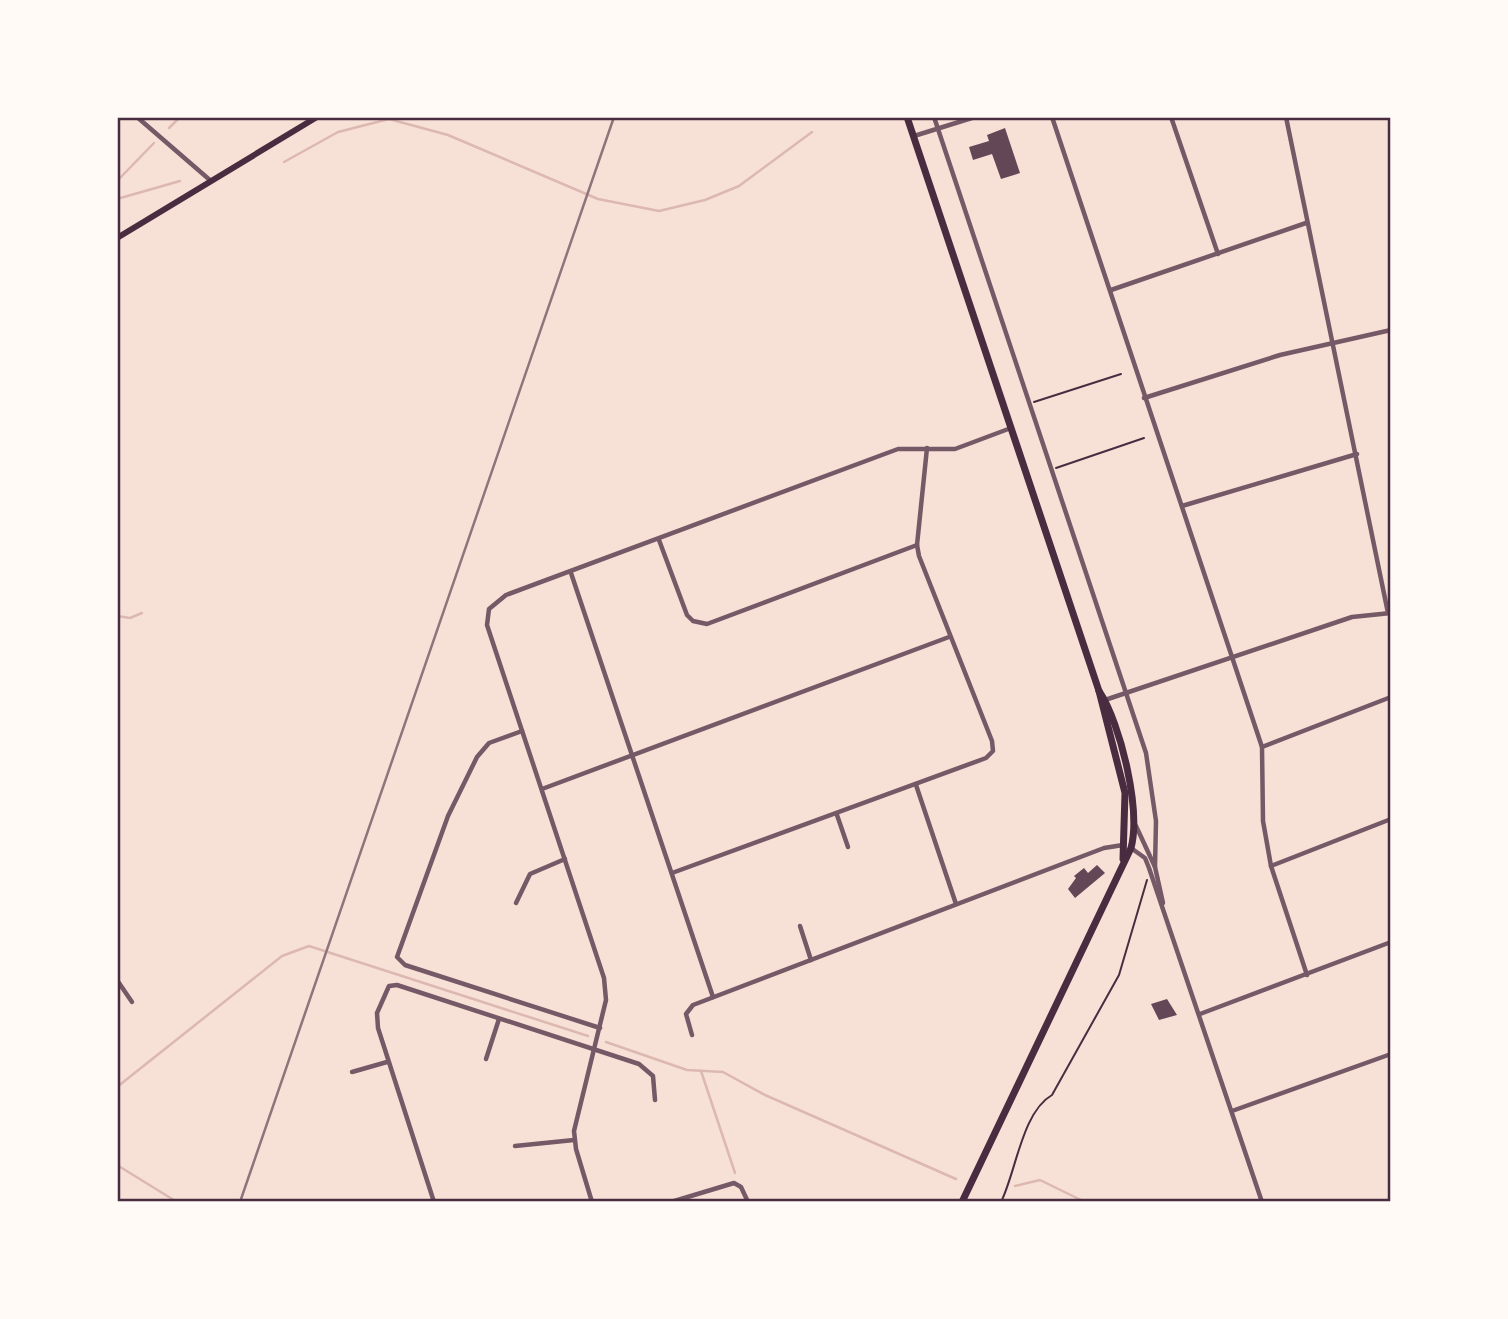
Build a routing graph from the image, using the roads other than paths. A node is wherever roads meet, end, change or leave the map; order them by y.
1 (137, 117) edge
2 (317, 117) edge
3 (907, 117) edge
4 (934, 117) edge
5 (975, 117) edge
6 (1052, 117) edge
7 (1171, 117) edge
8 (1286, 117) edge
9 (938, 129) junction
10 (913, 136) junction
11 (211, 181) junction
12 (1307, 223) junction
13 (117, 238) edge
14 (1219, 254) junction
15 (1111, 290) junction
16 (1391, 330) edge
17 (1331, 342) junction
18 (1144, 398) junction
19 (1012, 428) junction
20 (927, 448) junction
21 (1357, 454) junction
22 (1182, 506) junction
23 (659, 540) junction
24 (917, 545) junction
25 (571, 573) junction
26 (1389, 613) edge
27 (949, 636) junction
28 (1230, 655) junction
29 (1099, 691) junction
30 (1125, 692) junction
31 (1391, 697) edge
32 (1105, 700) junction
33 (522, 731) junction
34 (1262, 747) junction
35 (632, 756) junction
36 (916, 785) junction
37 (542, 789) junction
38 (837, 815) junction
39 (1391, 819) edge
40 (1135, 825) junction
41 (848, 847) dead end
42 (1127, 847) junction
43 (565, 859) junction
44 (1271, 866) junction
45 (1155, 867) junction
46 (672, 873) junction
47 (516, 903) dead end
48 (956, 905) junction
49 (1163, 907) junction
50 (800, 926) dead end
51 (1391, 942) edge
52 (811, 960) junction
53 (1307, 975) junction
54 (117, 980) edge
55 (713, 997) junction
56 (132, 1002) dead end
57 (1200, 1014) junction
58 (499, 1019) junction
59 (600, 1028) junction
60 (692, 1035) dead end
61 (593, 1051) junction
62 (1391, 1054) edge
63 (486, 1059) dead end
64 (387, 1062) junction
65 (352, 1072) dead end
66 (655, 1100) dead end
67 (1232, 1111) junction
68 (574, 1140) junction
69 (515, 1146) dead end
70 (434, 1202) edge
71 (592, 1202) edge
72 (671, 1202) edge
73 (748, 1202) edge
74 (962, 1202) edge
75 (1262, 1202) edge

1 - 11 street
2 - 11 main road
3 - 10 highway
4 - 9 street
5 - 9 street
6 - 15 street
7 - 14 street
8 - 12 street
9 - 10 street
9 - 30 street
10 - 19 highway
11 - 13 main road
12 - 14 street
12 - 17 street
14 - 15 street
15 - 18 street
16 - 17 street
17 - 18 street
17 - 21 street
18 - 22 street
19 - 20 street
19 - 29 highway
20 - 23 street
20 - 24 street
21 - 22 street
21 - 26 street
22 - 28 street
23 - 24 street
23 - 25 street
24 - 27 street
25 - 33 street
25 - 35 street
26 - 28 street
27 - 35 street
27 - 36 street
28 - 30 street
28 - 34 street
29 - 32 highway
29 - 42 highway
30 - 32 street
30 - 45 street
31 - 34 street
32 - 40 highway
33 - 37 street
33 - 59 street
34 - 44 street
35 - 37 street
35 - 46 street
36 - 38 street
36 - 48 street
37 - 43 street
38 - 41 street
38 - 46 street
39 - 44 street
40 - 42 highway
40 - 45 street
42 - 48 street
42 - 49 street
42 - 74 highway
43 - 47 street
43 - 59 street
44 - 53 street
45 - 49 street
46 - 55 street
48 - 52 street
49 - 57 street
50 - 52 street
51 - 53 street
52 - 55 street
53 - 57 street
54 - 56 street
55 - 60 street
57 - 67 street
58 - 61 street
58 - 63 street
58 - 64 street
59 - 61 street
61 - 66 street
61 - 68 street
62 - 67 street
64 - 65 street
64 - 70 street
67 - 75 street
68 - 69 street
68 - 71 street
72 - 73 street

